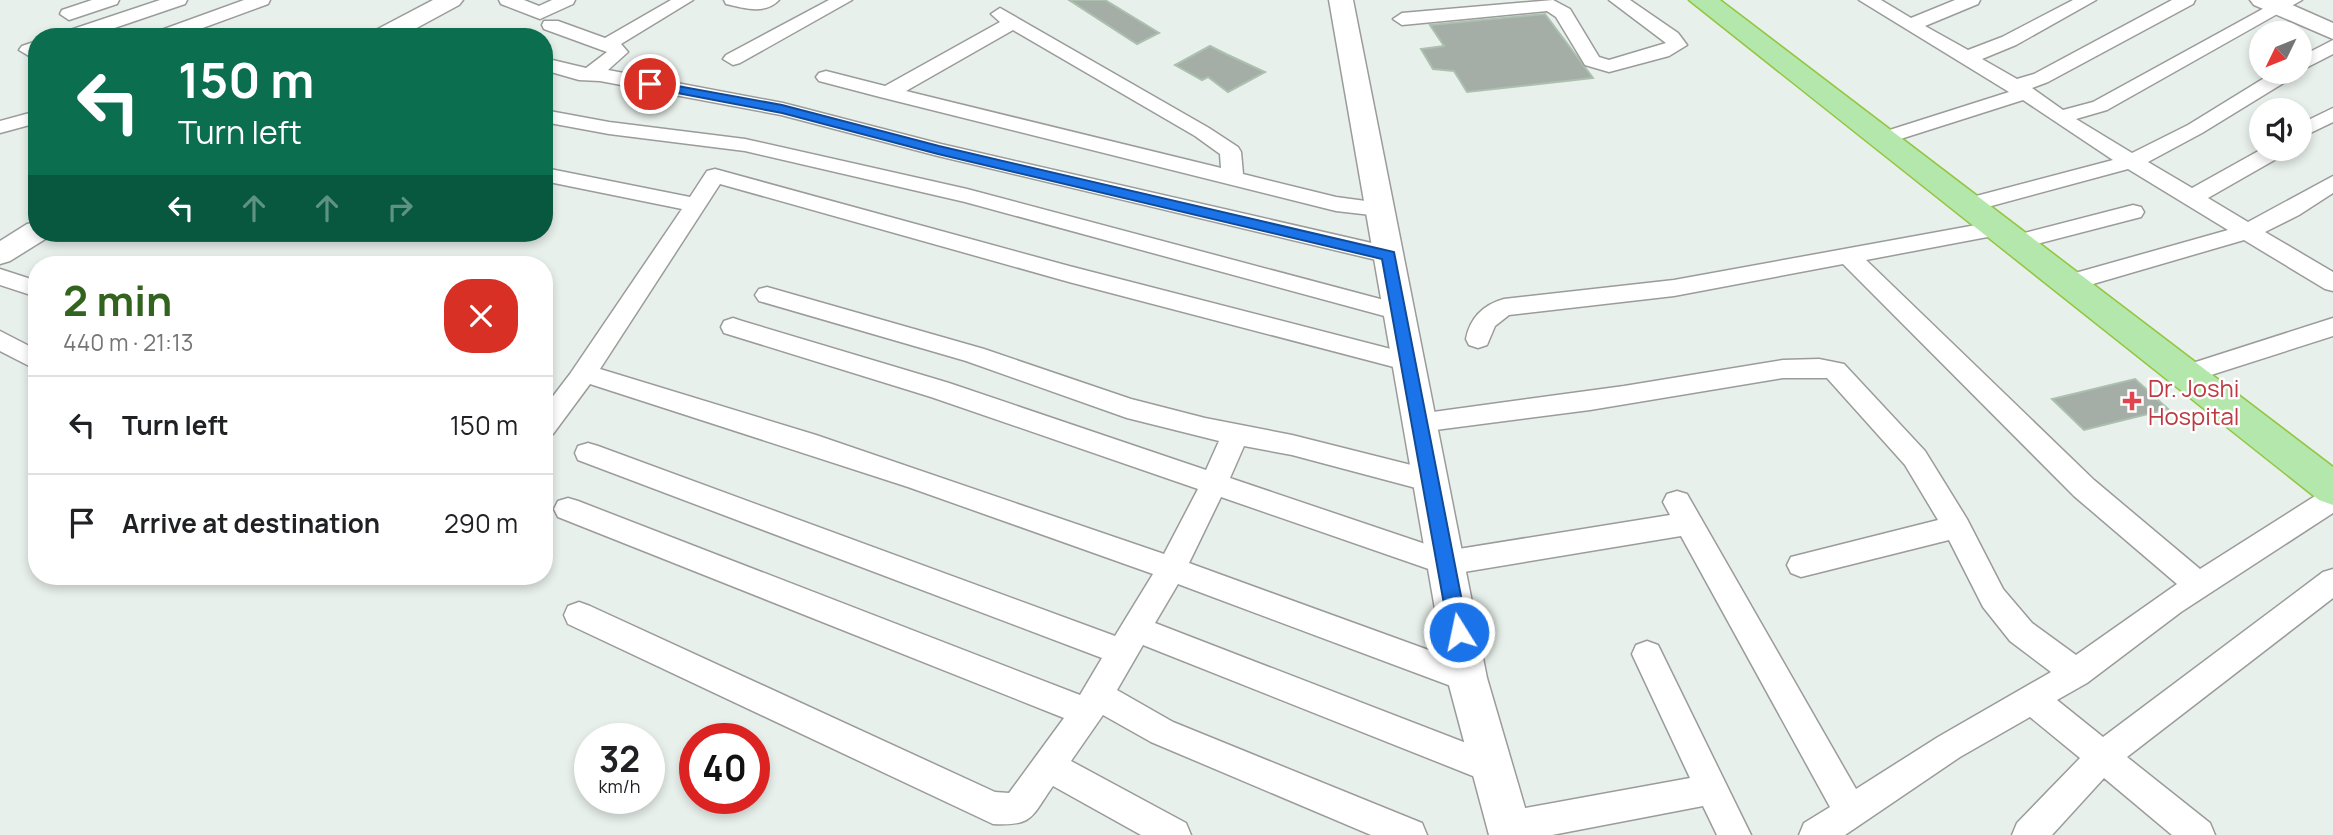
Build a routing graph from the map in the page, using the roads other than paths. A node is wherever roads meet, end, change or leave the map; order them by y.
1 (110, 0) edge
2 (178, 0) edge
3 (261, 0) edge
4 (451, 0) edge
5 (508, 0) edge
6 (566, 0) edge
7 (684, 0) edge
8 (733, 0) edge
9 (770, 0) edge
10 (843, 0) edge
11 (1341, 0) edge
12 (1618, 0) edge
13 (1703, 0) edge
14 (1868, 0) edge
15 (1971, 0) edge
16 (2087, 0) edge
17 (2186, 0) edge
18 (2277, 2) edge
19 (69, 13) dead end
20 (1402, 19) dead end
21 (551, 25) dead end
22 (1910, 25) junction
23 (95, 28) edge
24 (185, 28) edge
25 (398, 28) edge
26 (2333, 32) edge
27 (606, 45) junction
28 (2333, 47) edge
29 (1966, 58) junction
30 (2312, 58) edge
31 (733, 59) dead end
32 (553, 66) edge
33 (592, 74) junction
34 (826, 77) dead end
35 (2268, 84) edge
36 (2020, 90) junction
37 (887, 93) junction
38 (2333, 114) edge
39 (2060, 117) junction
40 (553, 118) edge
41 (28, 119) edge
42 (2312, 125) edge
43 (757, 126) junction
44 (0, 127) edge
45 (1884, 138) junction
46 (2133, 161) junction
47 (2256, 161) edge
48 (715, 176) junction
49 (553, 177) edge
50 (1232, 177) junction
51 (2333, 183) edge
52 (2193, 197) junction
53 (696, 205) junction
54 (1969, 205) junction
55 (1380, 209) junction
56 (2133, 212) dead end
57 (2246, 231) junction
58 (2007, 235) junction
59 (28, 237) edge
60 (0, 254) edge
61 (1389, 256) junction
62 (1849, 256) junction
63 (2327, 272) edge
64 (0, 277) edge
65 (2069, 283) junction
66 (28, 286) edge
67 (767, 295) dead end
68 (1399, 312) junction
69 (733, 327) dead end
70 (2333, 327) edge
71 (1478, 339) dead end
72 (0, 340) edge
73 (28, 356) edge
74 (1409, 362) junction
75 (583, 373) junction
76 (2186, 374) junction
77 (553, 415) edge
78 (1420, 422) junction
79 (1235, 434) junction
80 (588, 453) dead end
81 (1431, 481) junction
82 (1214, 484) junction
83 (2333, 489) edge
84 (2333, 499) edge
85 (569, 509) dead end
86 (1957, 527) junction
87 (1446, 562) junction
88 (1801, 565) dead end
89 (1172, 568) junction
90 (2333, 581) edge
91 (2199, 585) junction
92 (579, 615) dead end
93 (1129, 641) junction
94 (1647, 654) dead end
95 (2076, 673) junction
96 (1467, 678) junction
97 (2032, 699) junction
98 (1092, 704) junction
99 (2102, 757) junction
100 (1048, 766) junction
101 (1493, 769) junction
102 (1712, 789) junction
103 (1851, 812) junction
104 (1510, 831) edge
105 (1174, 835) edge
106 (1409, 835) edge
107 (1734, 835) edge
108 (1816, 835) edge
109 (2029, 835) edge
110 (2198, 835) edge

1 - 19 street
2 - 23 street
3 - 24 street
4 - 25 street
5 - 6 street
7 - 27 street
8 - 9 street
10 - 31 street
11 - 55 street
12 - 20 street
13 - 45 highway
14 - 22 street
15 - 22 street
16 - 29 street
17 - 36 street
18 - 26 street
18 - 39 street
21 - 27 street
22 - 29 street
27 - 33 street
28 - 30 street
29 - 36 street
32 - 33 street
33 - 43 street
34 - 37 street
35 - 46 street
36 - 39 street
36 - 45 street
37 - 50 street
37 - 50 street
38 - 42 street
39 - 46 street
40 - 43 street
41 - 44 street
43 - 48 street
43 - 61 street
43 - 68 street
45 - 54 highway
46 - 52 street
46 - 54 street
47 - 52 street
48 - 53 street
48 - 74 street
49 - 53 street
50 - 55 street
51 - 57 street
52 - 57 street
53 - 75 street
54 - 58 highway
55 - 61 street
56 - 58 street
57 - 63 street
57 - 65 street
58 - 62 street
58 - 65 highway
59 - 60 street
61 - 68 street
62 - 71 street
62 - 91 street
64 - 66 street
65 - 76 highway
67 - 79 street
68 - 74 street
69 - 82 street
70 - 76 street
72 - 73 street
74 - 78 street
75 - 77 street
75 - 89 street
76 - 83 highway
78 - 81 street
78 - 86 street
79 - 81 street
79 - 82 street
80 - 93 street
81 - 87 street
82 - 87 street
82 - 89 street
84 - 91 street
85 - 98 street
86 - 88 street
86 - 95 street
87 - 96 street
87 - 103 street
89 - 93 street
89 - 96 street
90 - 99 street
91 - 95 street
92 - 100 street
93 - 98 street
93 - 101 street
94 - 102 street
95 - 97 street
96 - 101 street
97 - 99 street
97 - 103 street
98 - 100 street
98 - 106 street
99 - 109 street
99 - 110 street
100 - 105 street
101 - 104 street
102 - 104 street
102 - 107 street
103 - 108 street

